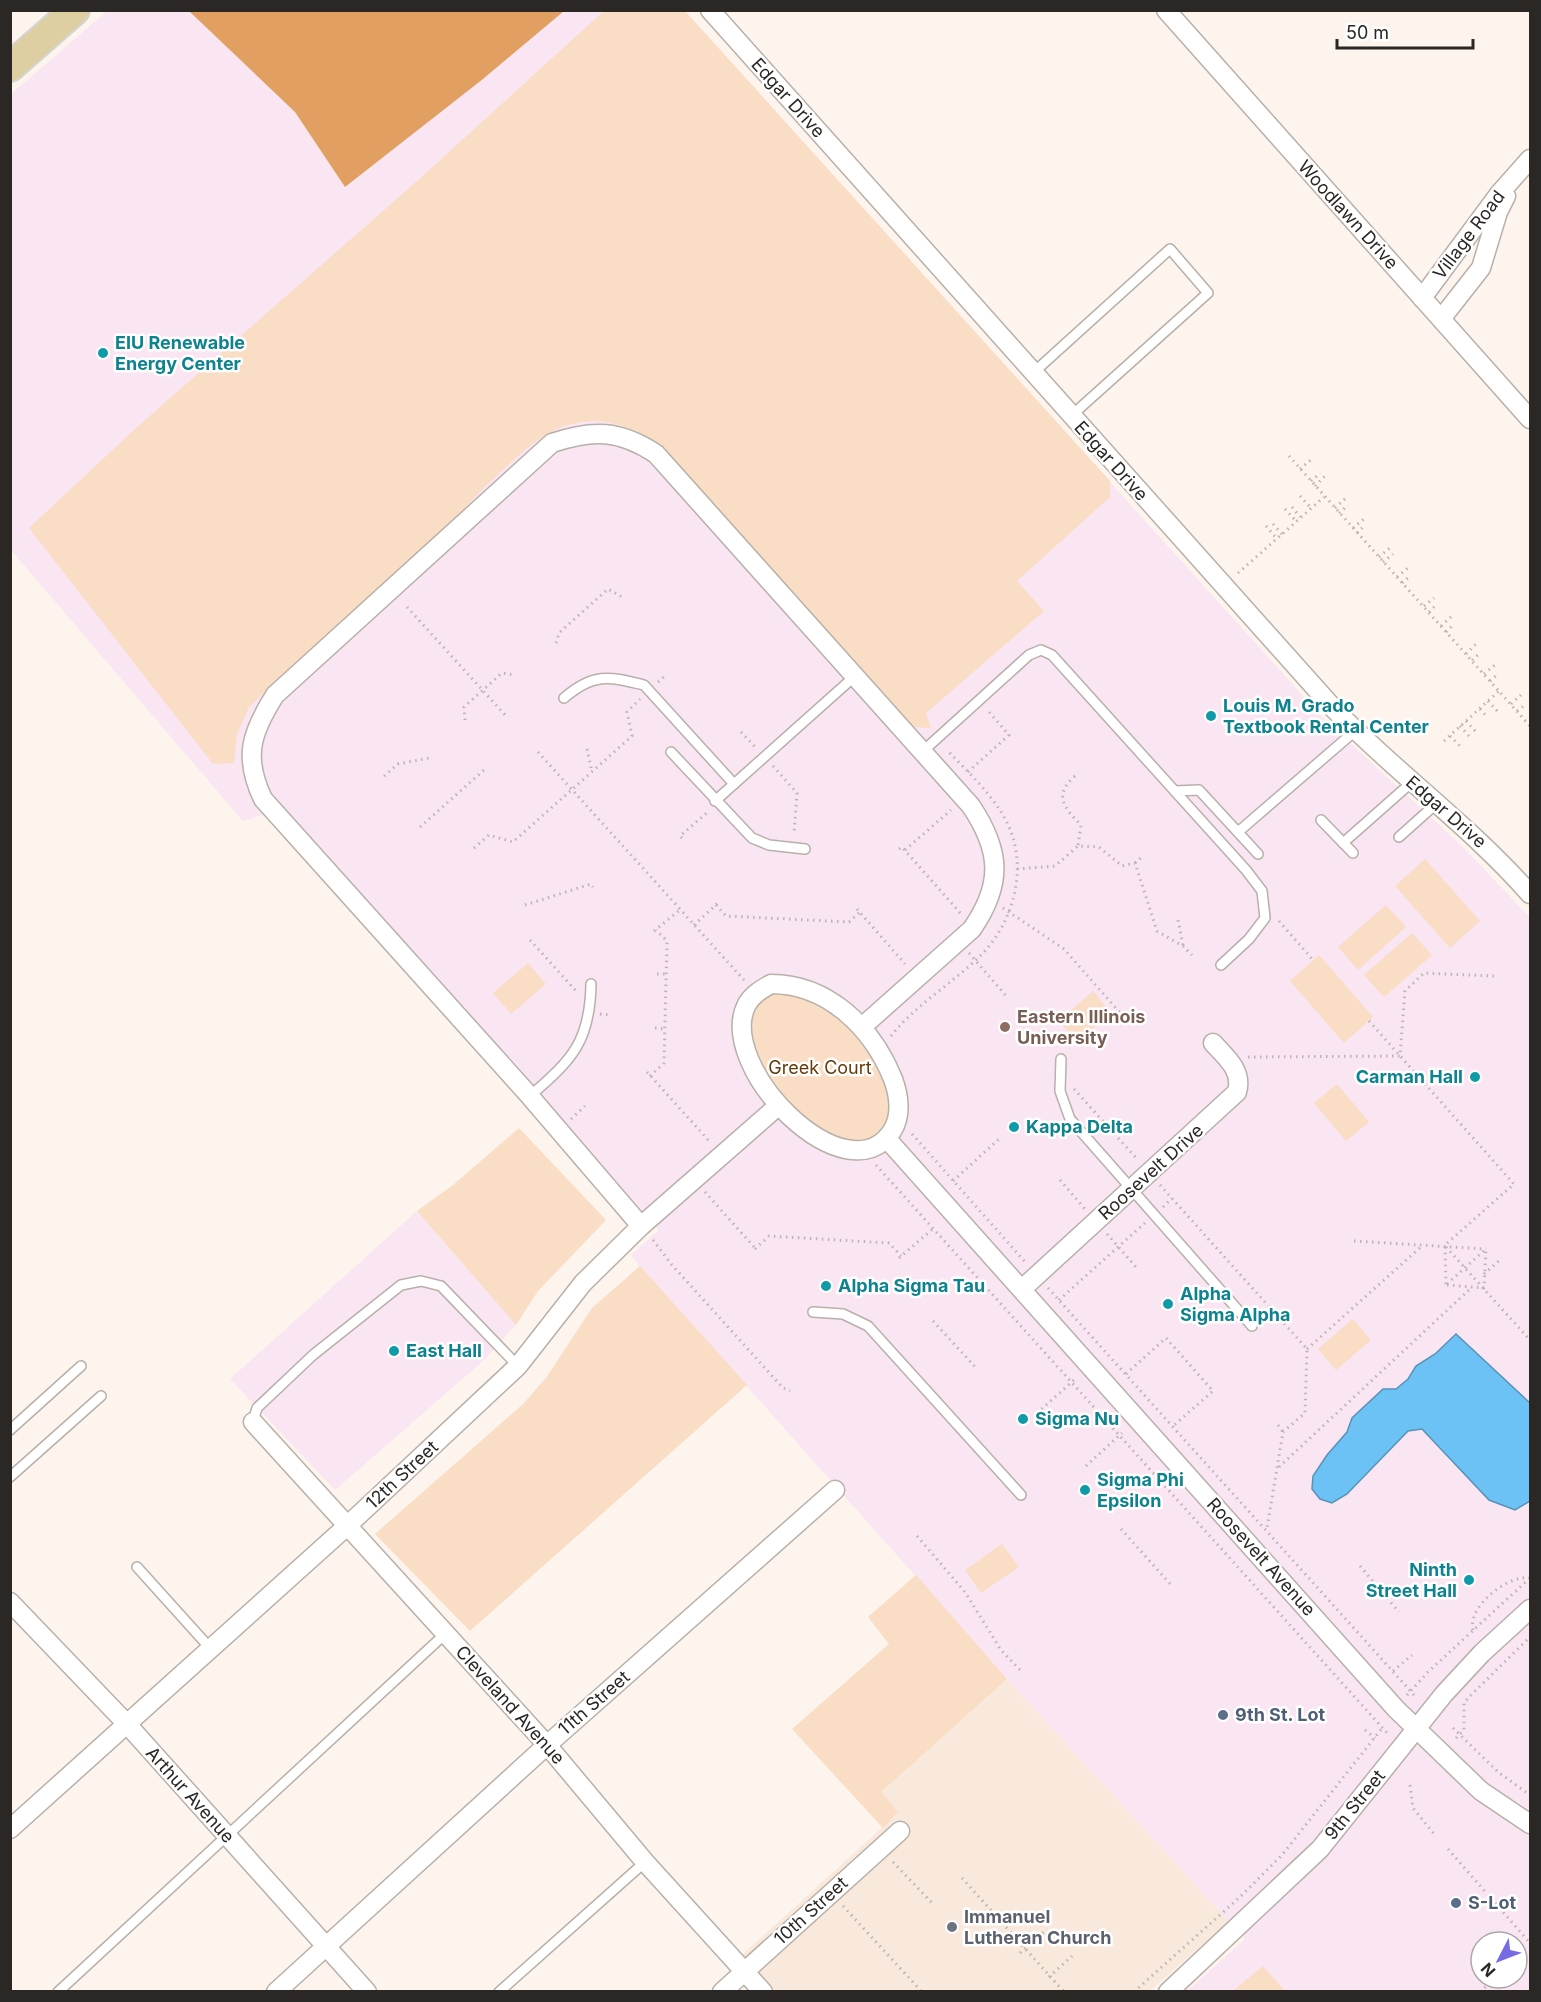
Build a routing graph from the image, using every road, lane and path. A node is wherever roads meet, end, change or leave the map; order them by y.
1 (75, 10) edge
2 (711, 10) edge
3 (1166, 10) edge
4 (10, 67) edge
5 (1530, 159) edge
6 (1518, 173) junction
7 (1422, 298) junction
8 (1441, 319) junction
9 (1033, 373) junction
10 (1071, 416) junction
11 (1530, 419) edge
12 (1288, 456) dead end
13 (1312, 459) dead end
14 (1300, 469) junction
15 (1320, 473) dead end
16 (1326, 475) dead end
17 (1311, 481) junction
18 (1315, 486) junction
19 (1300, 496) dead end
20 (1325, 497) junction
21 (1347, 498) dead end
22 (1348, 505) dead end
23 (1292, 507) dead end
24 (1311, 508) junction
25 (1335, 508) junction
26 (1285, 509) dead end
27 (1339, 513) junction
28 (1301, 518) junction
29 (1365, 518) dead end
30 (1296, 522) junction
31 (1273, 524) dead end
32 (1365, 525) dead end
33 (1266, 526) dead end
34 (1353, 528) junction
35 (1357, 532) junction
36 (1282, 534) junction
37 (1276, 539) junction
38 (1391, 547) dead end
39 (1393, 554) dead end
40 (1379, 558) junction
41 (1383, 562) junction
42 (1409, 567) dead end
43 (1238, 573) dead end
44 (1411, 575) dead end
45 (1397, 577) junction
46 (1402, 583) junction
47 (622, 597) dead end
48 (1434, 597) dead end
49 (1436, 605) dead end
50 (407, 607) dead end
51 (1423, 607) junction
52 (1428, 612) junction
53 (1451, 617) dead end
54 (1454, 625) dead end
55 (1441, 626) junction
56 (1446, 632) junction
57 (556, 643) dead end
58 (1476, 644) dead end
59 (1480, 653) dead end
60 (1466, 654) junction
61 (1472, 660) junction
62 (1495, 664) dead end
63 (1484, 674) junction
64 (1498, 674) dead end
65 (514, 675) dead end
66 (665, 676) dead end
67 (855, 676) junction
68 (1490, 681) junction
69 (483, 690) junction
70 (650, 690) junction
71 (1499, 691) junction
72 (1521, 695) dead end
73 (564, 698) dead end
74 (1488, 701) junction
75 (1510, 704) junction
76 (1525, 705) dead end
77 (1480, 709) junction
78 (1517, 711) junction
79 (989, 712) dead end
80 (1499, 713) dead end
81 (506, 716) dead end
82 (1488, 718) dead end
83 (1530, 718) edge
84 (465, 720) dead end
85 (1466, 721) junction
86 (1527, 722) junction
87 (1460, 726) junction
88 (1530, 726) edge
89 (1355, 731) junction
90 (741, 732) dead end
91 (1477, 733) dead end
92 (1450, 735) junction
93 (1469, 736) dead end
94 (1444, 741) dead end
95 (1461, 747) dead end
96 (587, 749) dead end
97 (947, 750) dead end
98 (538, 752) dead end
99 (670, 752) dead end
100 (922, 752) junction
101 (764, 757) junction
102 (429, 758) dead end
103 (485, 770) dead end
104 (592, 772) junction
105 (968, 772) junction
106 (384, 776) dead end
107 (1075, 776) dead end
108 (1412, 782) junction
109 (734, 784) junction
110 (572, 790) junction
111 (1175, 791) junction
112 (716, 802) junction
113 (1437, 803) junction
114 (952, 809) dead end
115 (1321, 820) dead end
116 (420, 827) dead end
117 (1238, 832) junction
118 (1399, 837) dead end
119 (682, 838) dead end
120 (1343, 843) junction
121 (1078, 846) junction
122 (474, 848) dead end
123 (793, 848) junction
124 (805, 849) dead end
125 (899, 849) dead end
126 (905, 850) junction
127 (1258, 854) dead end
128 (1353, 854) dead end
129 (1144, 855) dead end
130 (1135, 863) junction
131 (1017, 869) junction
132 (593, 886) dead end
133 (1530, 894) edge
134 (525, 905) dead end
135 (1264, 905) junction
136 (1000, 906) dead end
137 (680, 910) junction
138 (761, 910) dead end
139 (1009, 912) junction
140 (814, 913) dead end
141 (760, 917) junction
142 (965, 918) dead end
143 (813, 920) junction
144 (1178, 920) dead end
145 (694, 925) junction
146 (530, 940) dead end
147 (1183, 946) junction
148 (968, 952) dead end
149 (1192, 955) dead end
150 (975, 960) junction
151 (1313, 960) dead end
152 (1075, 962) junction
153 (1071, 965) dead end
154 (1221, 965) dead end
155 (910, 970) dead end
156 (657, 974) dead end
157 (666, 974) junction
158 (1494, 976) dead end
159 (738, 985) dead end
160 (591, 988) joint
161 (1007, 997) dead end
162 (660, 1002) dead end
163 (666, 1002) junction
164 (1123, 1016) dead end
165 (1369, 1021) dead end
166 (863, 1026) junction
167 (655, 1028) dead end
168 (665, 1029) junction
169 (894, 1044) dead end
170 (1219, 1050) joint
171 (1401, 1056) junction
172 (1061, 1059) dead end
173 (647, 1072) dead end
174 (1061, 1074) junction
175 (650, 1076) junction
176 (530, 1096) junction
177 (585, 1106) dead end
178 (778, 1106) junction
179 (566, 1123) dead end
180 (913, 1128) dead end
181 (887, 1138) junction
182 (999, 1139) dead end
183 (713, 1145) dead end
184 (868, 1167) dead end
185 (1150, 1173) junction
186 (952, 1182) junction
187 (947, 1186) dead end
188 (703, 1190) dead end
189 (1131, 1190) junction
190 (1172, 1198) junction
191 (1155, 1215) junction
192 (941, 1221) dead end
193 (641, 1226) junction
194 (934, 1227) junction
195 (1354, 1241) dead end
196 (1445, 1245) junction
197 (1422, 1247) junction
198 (1486, 1249) junction
199 (1502, 1258) dead end
200 (1465, 1268) junction
201 (1484, 1274) junction
202 (1037, 1275) junction
203 (1446, 1285) junction
204 (1471, 1288) junction
205 (1484, 1288) junction
206 (1022, 1289) junction
207 (1059, 1300) junction
208 (813, 1311) dead end
209 (933, 1321) dead end
210 (1252, 1326) dead end
211 (1530, 1340) edge
212 (1307, 1349) junction
213 (81, 1366) dead end
214 (518, 1366) junction
215 (977, 1370) dead end
216 (1125, 1374) junction
217 (1079, 1375) dead end
218 (1073, 1381) junction
219 (1118, 1381) dead end
220 (790, 1391) dead end
221 (101, 1396) dead end
222 (1037, 1413) dead end
223 (253, 1422) joint
224 (1278, 1425) dead end
225 (1173, 1426) junction
226 (1128, 1429) dead end
227 (10, 1430) edge
228 (1166, 1432) dead end
229 (1283, 1432) junction
230 (1121, 1434) junction
231 (1086, 1466) dead end
232 (1277, 1468) junction
233 (10, 1477) edge
234 (836, 1490) dead end
235 (1021, 1495) dead end
236 (347, 1526) junction
237 (1121, 1529) dead end
238 (1266, 1530) junction
239 (916, 1536) dead end
240 (1360, 1566) dead end
241 (137, 1567) dead end
242 (1172, 1586) dead end
243 (10, 1602) edge
244 (1530, 1609) edge
245 (1399, 1612) dead end
246 (1473, 1630) junction
247 (446, 1634) junction
248 (1530, 1637) edge
249 (210, 1648) junction
250 (1412, 1655) dead end
251 (1021, 1671) dead end
252 (1393, 1671) junction
253 (1410, 1691) junction
254 (1407, 1695) dead end
255 (1414, 1695) dead end
256 (1387, 1721) dead end
257 (126, 1723) junction
258 (1383, 1727) junction
259 (1416, 1728) junction
260 (1453, 1728) dead end
261 (1365, 1730) dead end
262 (1388, 1734) dead end
263 (1459, 1734) junction
264 (1375, 1738) junction
265 (1456, 1738) dead end
266 (547, 1745) junction
267 (1410, 1785) dead end
268 (1530, 1795) edge
269 (13, 1821) edge
270 (1530, 1824) edge
271 (900, 1831) dead end
272 (1435, 1835) dead end
273 (227, 1836) junction
274 (881, 1848) junction
275 (1448, 1850) dead end
276 (645, 1862) junction
277 (962, 1878) dead end
278 (840, 1902) dead end
279 (933, 1904) dead end
280 (1047, 1929) dead end
281 (1530, 1943) edge
282 (326, 1946) junction
283 (1025, 1948) junction
284 (1020, 1953) dead end
285 (1072, 1956) dead end
286 (744, 1971) junction
287 (1049, 1976) junction
288 (58, 1992) edge
289 (276, 1992) edge
290 (367, 1992) edge
291 (499, 1992) edge
292 (722, 1992) edge
293 (763, 1992) edge
294 (922, 1992) edge
295 (1064, 1992) edge
296 (1134, 1992) edge
297 (1168, 1992) edge

1 - 4 main road
2 - 9 street, Edgar Drive
3 - 7 street, Woodlawn Drive
5 - 6 street, Village Road
6 - 7 street, Village Road
6 - 8 street, Village Road
7 - 8 street, Woodlawn Drive
8 - 11 street, Woodlawn Drive
9 - 10 street, Edgar Drive
9 - 10 lane
10 - 89 street, Edgar Drive
12 - 14 path
13 - 14 path
14 - 17 path
15 - 17 path
16 - 18 path
17 - 18 path
18 - 20 path
19 - 24 path
20 - 24 path
20 - 25 path
21 - 25 path
22 - 27 path
23 - 28 path
24 - 28 path
25 - 27 path
26 - 30 path
27 - 34 path
28 - 30 path
29 - 34 path
30 - 36 path
31 - 36 path
32 - 35 path
33 - 37 path
34 - 35 path
35 - 40 path
36 - 37 path
37 - 43 path
38 - 40 path
39 - 41 path
40 - 41 path
41 - 45 path
42 - 45 path
44 - 46 path
45 - 46 path
46 - 51 path
47 - 57 path
48 - 51 path
49 - 52 path
50 - 69 path
51 - 52 path
52 - 55 path
53 - 55 path
54 - 56 path
55 - 56 path
56 - 60 path
58 - 60 path
59 - 61 path
60 - 61 path
61 - 63 path
62 - 63 path
63 - 68 path
64 - 68 path
65 - 69 path
66 - 70 path
67 - 100 street
67 - 101 lane
67 - 176 street
68 - 71 path
69 - 81 path
69 - 84 path
70 - 73 lane
70 - 104 path
70 - 109 lane
71 - 74 path
71 - 75 path
72 - 75 path
74 - 77 path
74 - 80 path
75 - 78 path
76 - 78 path
77 - 82 path
77 - 85 path
78 - 86 path
79 - 105 path
83 - 86 path
85 - 87 path
85 - 91 path
86 - 88 path
87 - 92 path
87 - 93 path
89 - 108 street, Edgar Drive
89 - 117 lane
90 - 101 path
92 - 94 path
92 - 95 path
96 - 104 path
97 - 105 path
98 - 110 path
99 - 112 lane
100 - 111 lane
100 - 166 street
101 - 109 lane
101 - 123 path
102 - 106 path
103 - 116 path
104 - 110 path
105 - 131 path
107 - 121 path
108 - 113 street, Edgar Drive
108 - 120 lane
109 - 112 lane
110 - 122 path
110 - 137 path
111 - 117 lane
111 - 135 lane
112 - 119 path
112 - 123 lane
113 - 118 lane
113 - 133 street, Edgar Drive
114 - 126 path
115 - 120 lane
117 - 127 lane
120 - 128 lane
121 - 130 path
121 - 131 path
123 - 124 lane
125 - 126 path
126 - 142 path
129 - 130 path
130 - 147 path
131 - 139 path
132 - 134 path
135 - 151 path
135 - 154 lane
136 - 139 path
137 - 145 path
137 - 157 path
138 - 141 path
139 - 150 path
139 - 152 path
140 - 143 path
141 - 143 path
141 - 145 path
143 - 155 path
144 - 147 path
145 - 159 path
146 - 160 path
147 - 149 path
148 - 150 path
150 - 161 path
150 - 169 path
152 - 153 path
152 - 164 path
156 - 157 path
157 - 163 path
158 - 171 path
160 - 176 lane
162 - 163 path
163 - 168 path
165 - 171 path
166 - 178 street
166 - 181 street
167 - 168 path
168 - 175 path
170 - 171 path
170 - 185 street, Roosevelt Drive
171 - 196 path
172 - 174 lane
173 - 175 path
174 - 185 path
174 - 189 lane
175 - 183 path
176 - 193 street
177 - 179 path
178 - 181 street
178 - 193 street, 12th Street
180 - 186 path
181 - 206 street, Roosevelt Avenue
182 - 186 path
184 - 194 path
185 - 189 street, Roosevelt Drive
185 - 190 path
186 - 187 path
186 - 202 path
188 - 194 path
189 - 191 lane
189 - 202 street, Roosevelt Drive
190 - 191 path
190 - 212 path
191 - 207 path
191 - 210 lane
192 - 194 path
193 - 214 street, 12th Street
193 - 220 path
194 - 218 path
195 - 197 path
196 - 197 path
196 - 198 path
196 - 200 path
196 - 203 path
197 - 212 path
198 - 200 path
198 - 201 path
199 - 201 path
200 - 203 path
200 - 205 path
201 - 205 path
202 - 206 street, Roosevelt Drive
202 - 207 path
203 - 204 path
204 - 205 path
204 - 232 path
205 - 211 path
206 - 259 street, Roosevelt Avenue
207 - 216 path
208 - 235 lane
209 - 215 path
212 - 229 path
213 - 227 lane
214 - 223 lane
214 - 236 street, 12th Street
216 - 219 path
216 - 225 path
216 - 225 path
217 - 218 path
218 - 222 path
218 - 230 path
221 - 233 lane
223 - 236 street, Cleveland Avenue
224 - 229 path
225 - 228 path
225 - 238 path
226 - 230 path
229 - 232 path
230 - 231 path
230 - 258 path
232 - 238 path
234 - 266 street, 11th Street
236 - 247 street, Cleveland Avenue
236 - 249 street, 12th Street
237 - 242 path
238 - 252 path
239 - 251 path
240 - 245 path
241 - 249 lane
243 - 257 street, Arthur Avenue
244 - 259 street, 9th Street
246 - 246 path
246 - 253 path
247 - 266 street, Cleveland Avenue
247 - 273 lane
248 - 263 path
249 - 257 street, 12th Street
250 - 252 path
252 - 253 path
253 - 254 path
253 - 255 path
256 - 258 path
257 - 269 street, 12th Street
257 - 273 street, Arthur Avenue
258 - 262 path
258 - 264 path
259 - 270 street, Roosevelt Avenue
259 - 297 street, 9th Street
260 - 263 path
261 - 264 path
263 - 265 path
263 - 268 path
264 - 296 path
266 - 276 street, Cleveland Avenue
266 - 282 street, 11th Street
267 - 272 path
271 - 274 street, 10th Street
273 - 282 street, Arthur Avenue
273 - 288 lane
274 - 279 path
274 - 286 street, 10th Street
275 - 281 path
276 - 286 street, Cleveland Avenue
276 - 291 lane
277 - 283 path
278 - 294 path
280 - 283 path
282 - 289 street, 11th Street
282 - 290 street, Arthur Avenue
283 - 284 path
283 - 287 path
285 - 287 path
286 - 292 street, 10th Street
286 - 293 street, Cleveland Avenue
287 - 295 path

